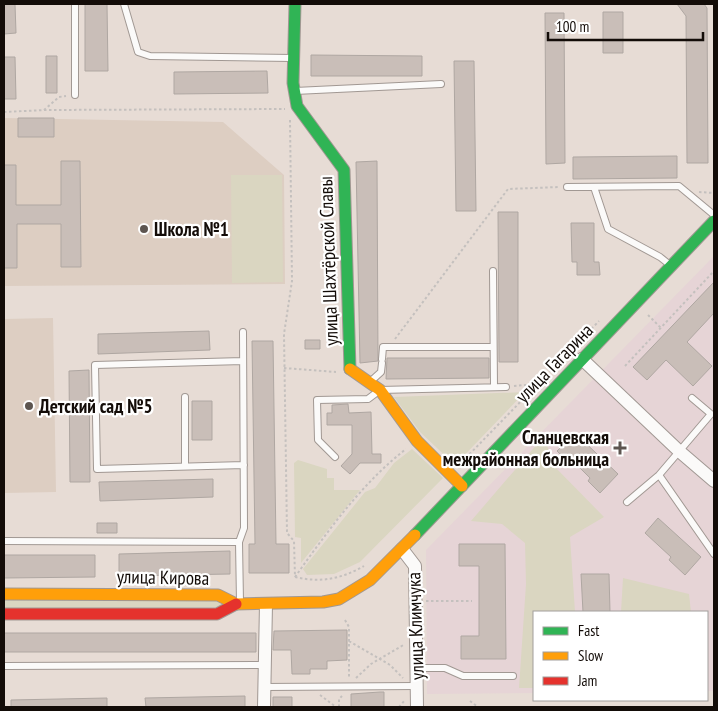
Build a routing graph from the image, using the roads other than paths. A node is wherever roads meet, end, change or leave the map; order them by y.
1 (75, 4) edge
2 (124, 4) edge
3 (295, 4) edge
4 (294, 58) junction
5 (441, 84) dead end
6 (294, 91) junction
7 (75, 95) road end
8 (567, 187) road end
9 (594, 187) junction
10 (714, 215) edge
11 (714, 220) edge
12 (671, 266) junction
13 (492, 270) dead end
14 (243, 332) dead end
15 (493, 347) junction
16 (582, 358) junction
17 (243, 361) junction
18 (368, 384) junction
19 (494, 387) junction
20 (506, 387) road end
21 (380, 390) junction
22 (185, 397) dead end
23 (692, 398) dead end
24 (679, 451) junction
25 (335, 457) dead end
26 (244, 464) junction
27 (185, 466) junction
28 (659, 475) junction
29 (714, 482) edge
30 (462, 486) junction
31 (628, 502) dead end
32 (4, 541) edge
33 (239, 542) junction
34 (402, 549) junction
35 (714, 554) edge
36 (4, 594) edge
37 (238, 604) junction
38 (266, 604) junction
39 (4, 614) edge
40 (265, 665) junction
41 (4, 666) edge
42 (417, 668) junction
43 (513, 676) dead end
44 (417, 686) junction
45 (264, 687) junction
46 (264, 707) edge
47 (418, 707) edge

1 - 7 lane
2 - 4 lane
3 - 4 main road, улица Шахтёрской Славы
4 - 6 main road, улица Шахтёрской Славы
5 - 6 lane
6 - 18 main road, улица Шахтёрской Славы
8 - 9 lane
9 - 10 lane
9 - 12 lane
11 - 12 main road, улица Гагарина
12 - 16 main road, улица Гагарина
13 - 15 lane
14 - 17 lane
15 - 18 lane
15 - 19 lane
16 - 24 street
16 - 30 main road, улица Гагарина
17 - 26 lane
17 - 27 lane
18 - 21 main road, улица Шахтёрской Славы
19 - 20 lane
19 - 21 lane
21 - 25 lane
21 - 30 main road, улица Шахтёрской Славы
22 - 27 lane
23 - 24 lane
24 - 28 lane
24 - 29 street
26 - 27 lane
26 - 33 lane
28 - 31 lane
28 - 35 lane
30 - 34 main road, улица Гагарина
32 - 33 lane
33 - 37 lane
34 - 38 main road, улица Гагарина
34 - 42 street, улица Климчука
36 - 37 main road, улица Кирова
37 - 38 main road, улица Гагарина
37 - 39 main road, улица Кирова
38 - 40 street
40 - 41 lane
40 - 45 street
42 - 43 lane
42 - 44 street, улица Климчука
44 - 45 lane
44 - 47 street, улица Климчука
45 - 46 street

